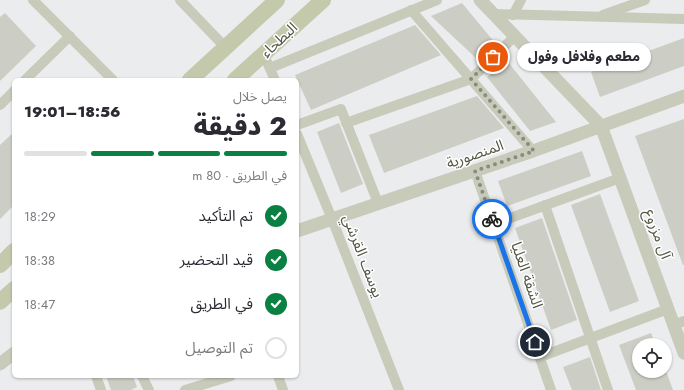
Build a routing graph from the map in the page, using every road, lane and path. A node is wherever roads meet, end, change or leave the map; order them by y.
1 (33, 0) edge
2 (180, 0) edge
3 (276, 0) edge
4 (322, 0) edge
5 (437, 0) edge
6 (480, 0) edge
7 (521, 0) edge
8 (644, 0) edge
9 (411, 10) junction
10 (495, 14) junction
11 (513, 15) junction
12 (597, 17) junction
13 (684, 20) edge
14 (70, 36) junction
15 (515, 36) junction
16 (225, 47) junction
17 (266, 61) junction
18 (27, 78) edge
19 (111, 78) edge
20 (192, 78) edge
21 (238, 78) edge
22 (274, 78) edge
23 (471, 79) junction
24 (12, 93) edge
25 (684, 96) edge
26 (0, 105) edge
27 (346, 123) junction
28 (299, 124) edge
29 (601, 126) junction
30 (299, 139) edge
31 (534, 151) junction
32 (475, 171) junction
33 (620, 178) junction
34 (378, 203) junction
35 (545, 206) junction
36 (332, 218) junction
37 (494, 224) junction
38 (299, 230) edge
39 (12, 253) edge
40 (0, 265) edge
41 (12, 291) edge
42 (0, 302) edge
43 (668, 309) junction
44 (679, 323) edge
45 (591, 339) junction
46 (684, 352) edge
47 (12, 355) edge
48 (540, 357) junction
49 (0, 364) edge
50 (97, 378) edge
51 (143, 378) edge
52 (224, 378) edge
53 (279, 378) edge
54 (101, 390) edge
55 (149, 390) edge
56 (185, 390) edge
57 (283, 390) edge
58 (399, 390) edge
59 (551, 390) edge
60 (608, 390) edge

1 - 14 street
2 - 16 street
3 - 16 main road, البطحاء
4 - 17 main road, البطحاء
5 - 9 street
6 - 10 street
7 - 11 street
8 - 12 street
9 - 17 street
9 - 23 street
10 - 11 street
10 - 15 street
11 - 12 street
12 - 13 street
14 - 18 street
14 - 19 street
15 - 23 street
15 - 29 street
16 - 20 main road, البطحاء
17 - 21 main road, البطحاء
17 - 22 street
23 - 27 street
23 - 31 street
24 - 26 street
25 - 29 street, المنصورية
27 - 28 street
27 - 34 street
29 - 31 street, المنصورية
29 - 33 street, آل مزروع
30 - 36 street, يوسف القرشي
31 - 32 street, المنصورية
32 - 34 street, المنصورية
32 - 37 street, الشقة العليا
33 - 35 street
33 - 43 street, آل مزروع
34 - 36 street, المنصورية
35 - 37 street
35 - 45 street
36 - 38 street, المنصورية
36 - 58 street, يوسف القرشي
37 - 48 street, الشقة العليا
39 - 40 main road
41 - 42 main road
43 - 44 street, آل مزروع
43 - 45 street
44 - 46 street, آل مزروع
45 - 48 street
45 - 60 street
47 - 49 street
48 - 59 street, الشقة العليا
50 - 54 street
51 - 55 street
52 - 56 street
53 - 57 street

